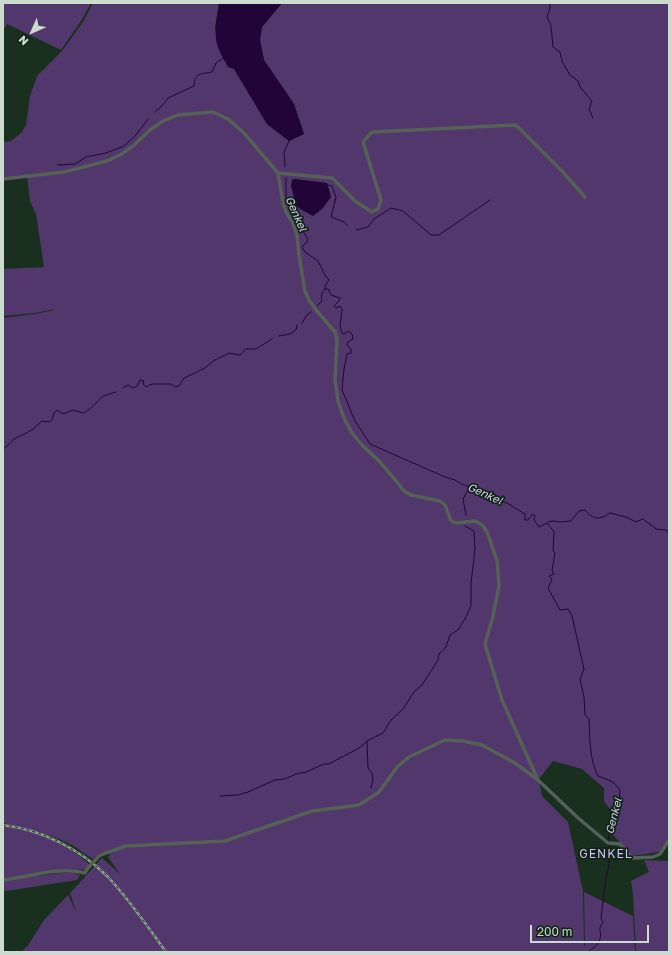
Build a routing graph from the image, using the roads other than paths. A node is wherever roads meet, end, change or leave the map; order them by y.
1 (278, 173) junction
2 (3, 179) edge
3 (584, 197) dead end
4 (538, 780) junction
5 (669, 840) edge
6 (3, 880) edge

1 - 2 street
1 - 3 street
1 - 4 street
4 - 5 street
4 - 6 street, bridge

